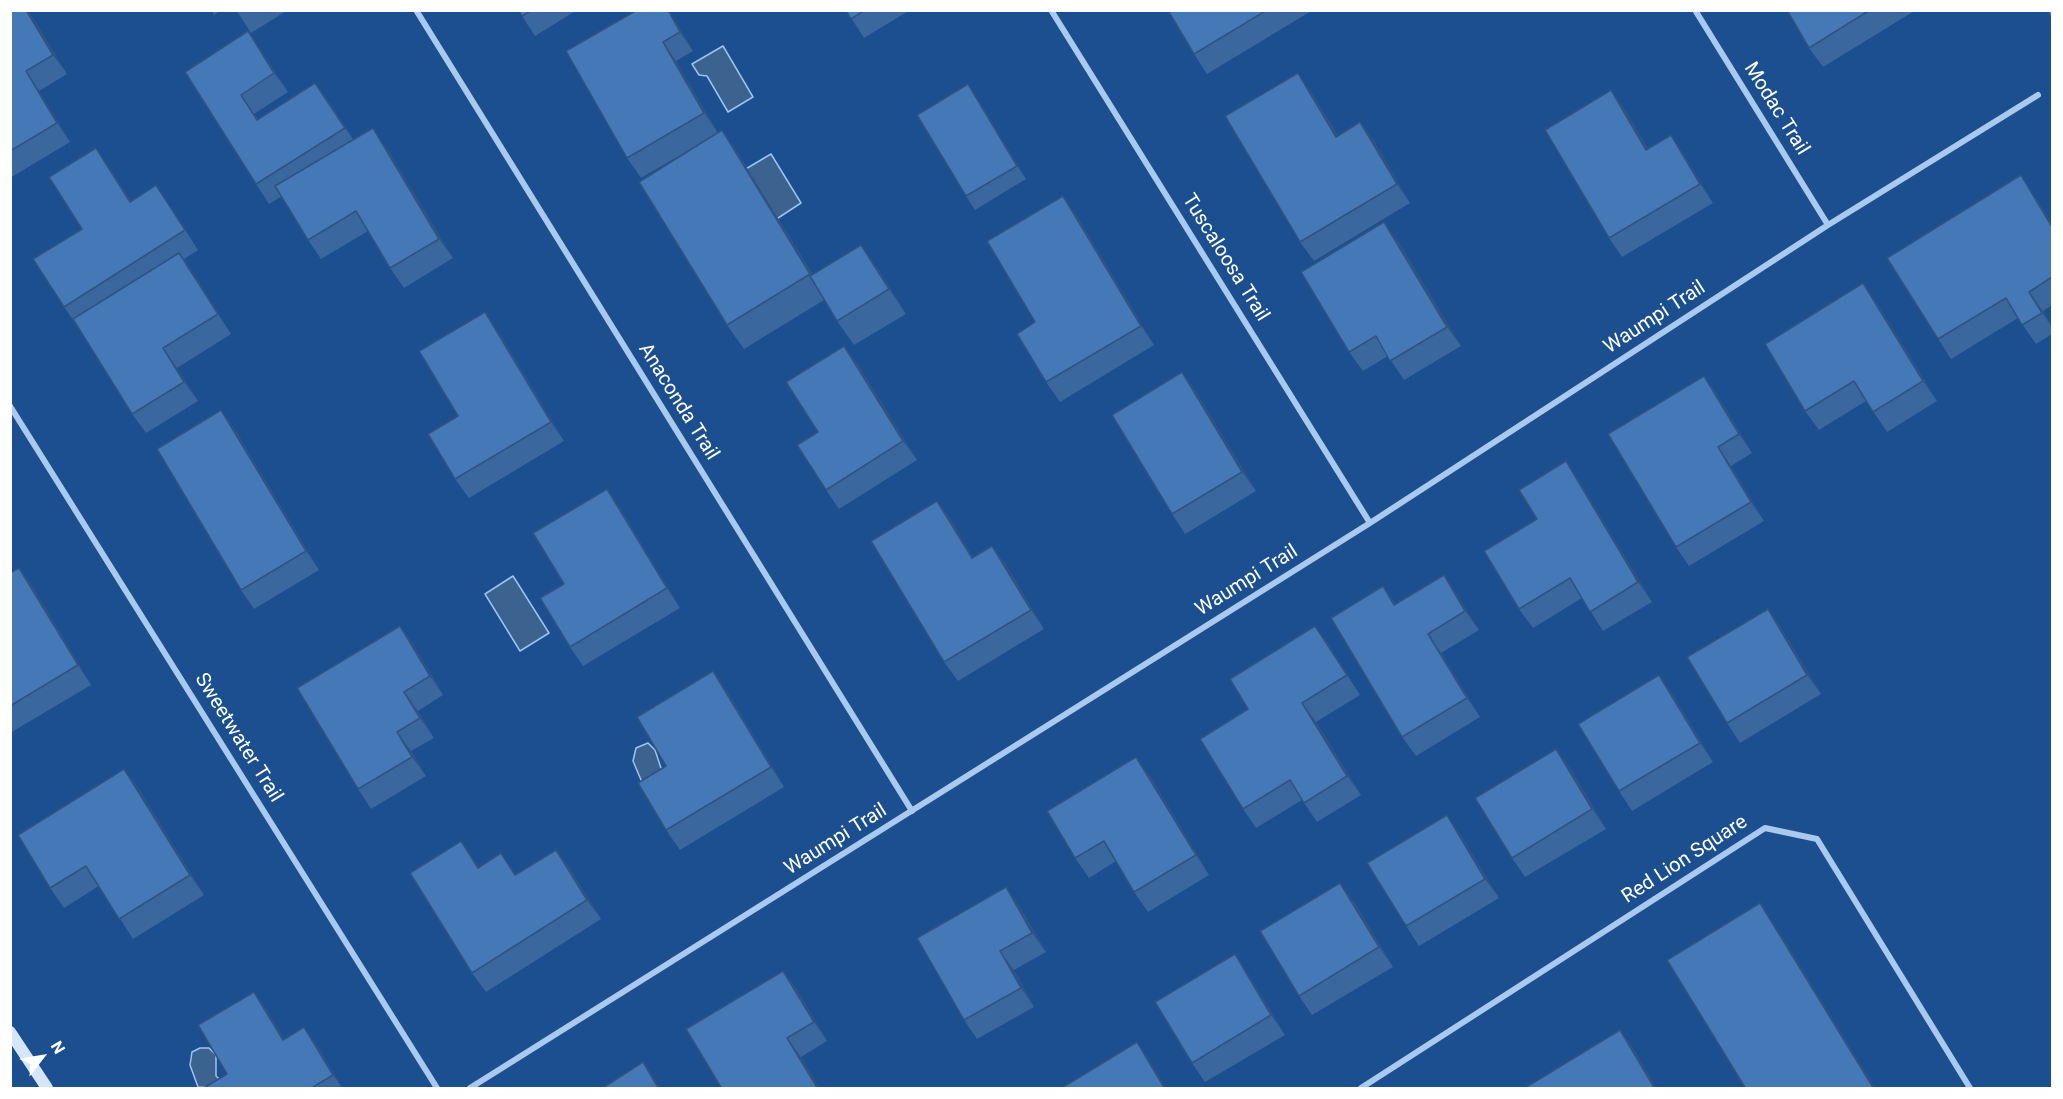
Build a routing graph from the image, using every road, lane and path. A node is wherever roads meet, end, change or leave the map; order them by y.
1 (416, 10) edge
2 (1052, 10) edge
3 (1695, 10) edge
4 (2038, 95) dead end
5 (1828, 225) junction
6 (10, 406) edge
7 (1370, 523) junction
8 (912, 811) junction
9 (10, 1032) edge
10 (47, 1089) edge
11 (437, 1089) edge
12 (470, 1089) edge
13 (1361, 1089) edge
14 (1970, 1089) edge

1 - 8 street, Anaconda Trail
2 - 7 street, Tuscaloosa Trail
3 - 5 street, Modac Trail
4 - 5 street, Waumpi Trail
5 - 7 street, Waumpi Trail
6 - 11 street, Sweetwater Trail
7 - 8 street, Waumpi Trail
8 - 12 street, Waumpi Trail
9 - 10 main road
13 - 14 street, Red Lion Square

